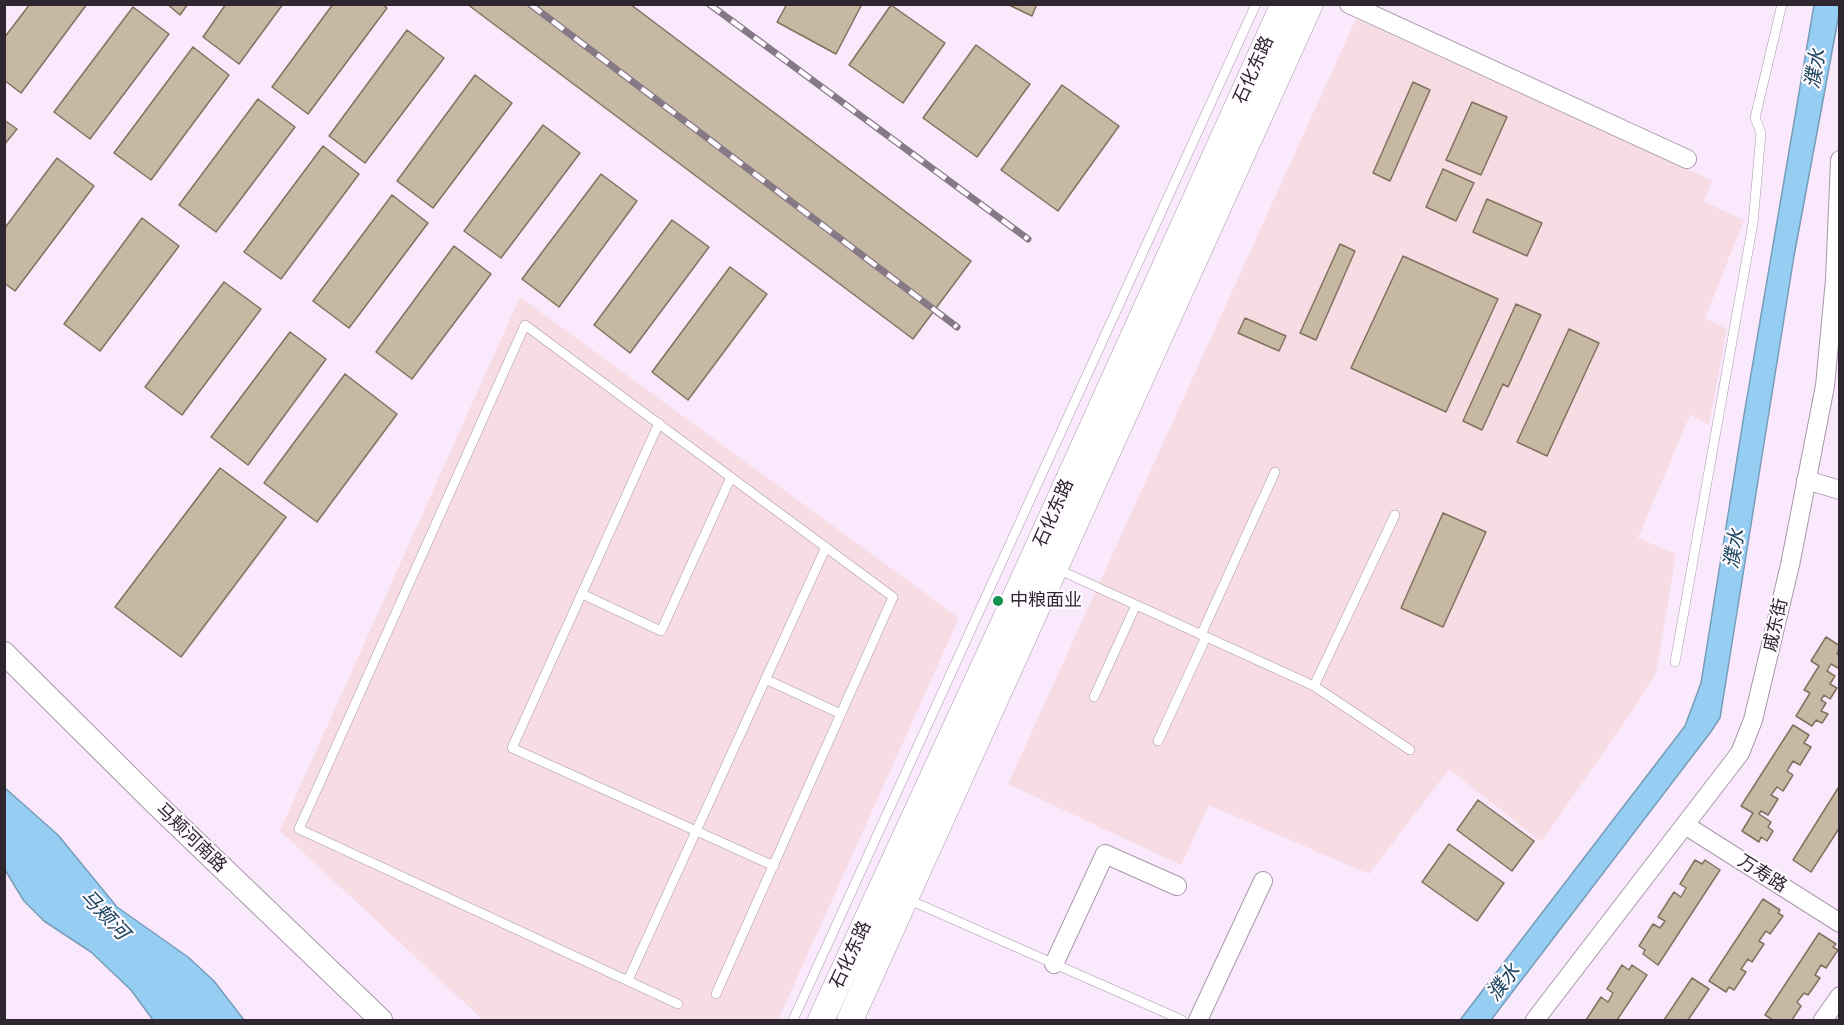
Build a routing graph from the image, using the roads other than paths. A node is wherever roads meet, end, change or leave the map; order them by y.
1 (1256, 4) edge
2 (1284, 4) edge
3 (1310, 4) edge
4 (1349, 4) edge
5 (1782, 4) edge
6 (1687, 159) dead end
7 (1839, 160) edge
8 (659, 423) junction
9 (1275, 472) dead end
10 (731, 477) junction
11 (1806, 480) junction
12 (1839, 490) edge
13 (1395, 515) dead end
14 (826, 547) junction
15 (1054, 568) junction
16 (582, 594) junction
17 (1136, 605) junction
18 (1204, 636) junction
19 (4, 653) edge
20 (1675, 662) dead end
21 (765, 680) junction
22 (1314, 686) junction
23 (1094, 697) dead end
24 (841, 714) junction
25 (1158, 741) dead end
26 (1410, 750) dead end
27 (1685, 825) junction
28 (696, 831) junction
29 (774, 866) junction
30 (1263, 881) dead end
31 (1177, 886) dead end
32 (905, 898) junction
33 (1839, 923) edge
34 (1054, 964) junction
35 (628, 981) junction
36 (717, 994) dead end
37 (1839, 996) edge
38 (678, 1004) dead end
39 (381, 1020) edge
40 (793, 1020) edge
41 (821, 1020) edge
42 (849, 1020) edge
43 (1182, 1020) edge
44 (1198, 1020) edge
45 (1535, 1020) edge
46 (1824, 1020) edge

1 - 40 lane
2 - 41 main road, 石化东路
3 - 15 main road, 石化东路
4 - 6 street
5 - 20 lane
7 - 11 street, 戚东街
8 - 10 lane
8 - 16 lane
8 - 35 lane
9 - 18 lane
10 - 14 lane
10 - 16 lane
11 - 12 street
11 - 27 street, 戚东街
13 - 22 lane
14 - 21 lane
14 - 24 lane
15 - 17 lane
15 - 32 main road, 石化东路
16 - 28 lane
17 - 18 lane
17 - 23 lane
18 - 22 lane
18 - 25 lane
19 - 39 street, 马颊河南路
21 - 24 lane
21 - 28 lane
22 - 26 lane
24 - 29 lane
27 - 33 street, 万寿路
27 - 45 street, 戚东街
28 - 29 lane
28 - 35 lane
29 - 36 lane
30 - 44 street
31 - 34 street
32 - 34 lane
32 - 42 main road, 石化东路
34 - 43 lane
35 - 38 lane
37 - 46 street

